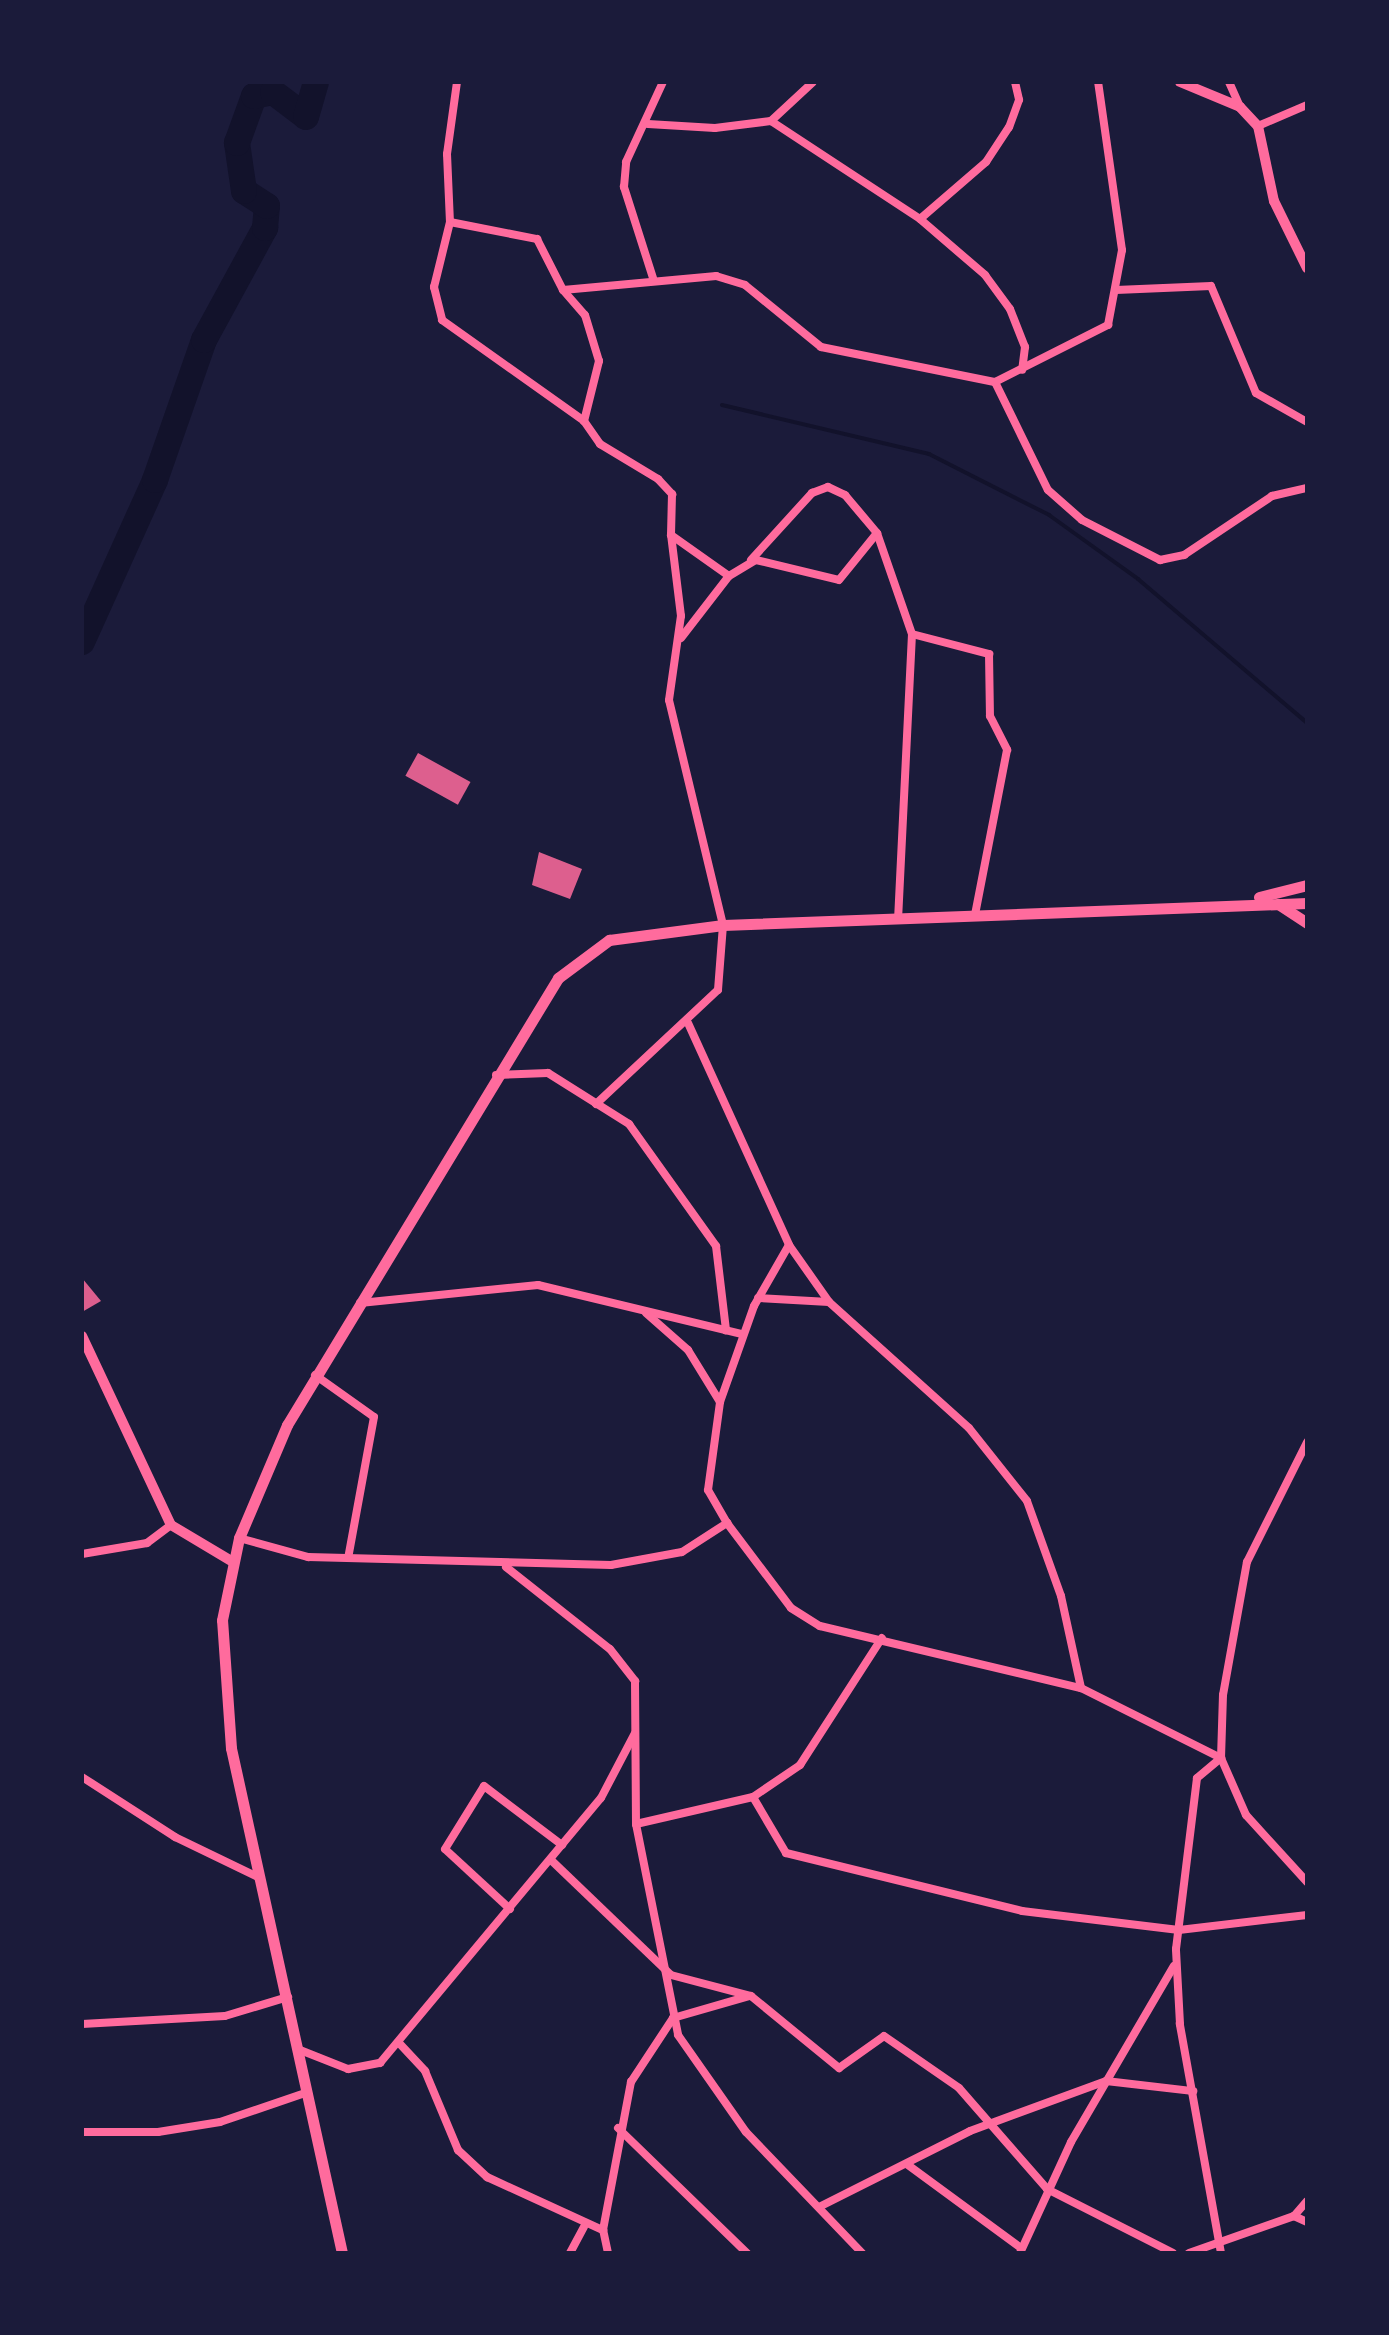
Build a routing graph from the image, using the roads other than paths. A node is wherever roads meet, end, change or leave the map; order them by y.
1 (457, 82) edge
2 (663, 82) edge
3 (813, 82) edge
4 (1015, 82) edge
5 (1098, 82) edge
6 (1180, 82) edge
7 (1229, 82) edge
8 (1307, 105) edge
9 (1240, 107) junction
10 (771, 121) junction
11 (648, 124) junction
12 (1258, 126) junction
13 (920, 219) junction
14 (450, 222) junction
15 (1307, 268) edge
16 (653, 278) junction
17 (563, 290) junction
18 (1116, 290) junction
19 (1022, 370) junction
20 (995, 382) junction
21 (584, 421) junction
22 (1307, 422) edge
23 (1307, 488) edge
24 (877, 533) junction
25 (671, 535) junction
26 (750, 560) junction
27 (729, 576) junction
28 (912, 634) junction
29 (680, 639) junction
30 (1307, 885) edge
31 (1247, 900) junction
32 (1266, 901) junction
33 (1307, 903) edge
34 (975, 914) junction
35 (898, 917) junction
36 (1307, 923) edge
37 (723, 925) junction
38 (688, 1023) junction
39 (496, 1075) junction
40 (596, 1104) junction
41 (789, 1245) junction
42 (758, 1298) junction
43 (829, 1302) junction
44 (360, 1303) junction
45 (642, 1310) junction
46 (726, 1330) junction
47 (742, 1334) junction
48 (82, 1336) edge
49 (315, 1375) junction
50 (720, 1402) junction
51 (1307, 1442) edge
52 (727, 1523) junction
53 (171, 1525) junction
54 (239, 1538) junction
55 (82, 1554) edge
56 (348, 1558) junction
57 (233, 1562) junction
58 (506, 1566) junction
59 (882, 1638) junction
60 (1081, 1688) junction
61 (639, 1724) junction
62 (1221, 1758) junction
63 (82, 1777) edge
64 (753, 1797) junction
65 (636, 1824) junction
66 (562, 1845) junction
67 (551, 1860) junction
68 (260, 1878) junction
69 (1307, 1882) edge
70 (510, 1909) junction
71 (1307, 1915) edge
72 (1179, 1930) junction
73 (1175, 1965) junction
74 (671, 1975) junction
75 (751, 1996) junction
76 (289, 1997) junction
77 (673, 2018) junction
78 (82, 2024) edge
79 (400, 2044) junction
80 (300, 2050) junction
81 (1106, 2081) junction
82 (1193, 2091) junction
83 (308, 2092) junction
84 (990, 2123) junction
85 (618, 2128) junction
86 (82, 2132) edge
87 (908, 2165) junction
88 (1047, 2189) junction
89 (1307, 2201) edge
90 (819, 2207) junction
91 (1294, 2216) junction
92 (1307, 2222) edge
93 (584, 2227) junction
94 (603, 2230) junction
95 (1220, 2249) edge
96 (1020, 2251) edge
97 (342, 2253) edge
98 (570, 2253) edge
99 (608, 2253) edge
100 (747, 2253) edge
101 (862, 2253) edge
102 (1173, 2253) edge
103 (1189, 2253) edge

1 - 14 street
2 - 11 street
3 - 10 street
4 - 13 street
5 - 18 street
6 - 9 street
7 - 9 street
8 - 12 street
9 - 12 street
10 - 11 street
10 - 13 street
11 - 16 street
12 - 15 street
13 - 19 street
14 - 17 street
14 - 21 street
16 - 17 street
16 - 20 street
17 - 21 street
18 - 19 street
18 - 22 street
19 - 20 street
20 - 23 street
21 - 25 street
24 - 26 street
24 - 26 street
24 - 28 street
25 - 27 street
25 - 29 street
26 - 27 street
27 - 29 street
28 - 34 street
28 - 35 street
29 - 37 street
30 - 31 main road
31 - 32 main road
31 - 34 main road
32 - 33 main road
32 - 36 main road
34 - 35 main road
35 - 37 main road
37 - 38 street
37 - 39 main road
38 - 40 street
38 - 41 street
39 - 40 street
39 - 44 main road
40 - 46 street
41 - 42 street
41 - 43 street
42 - 43 street
42 - 47 street
43 - 60 street
44 - 45 street
44 - 49 main road
45 - 46 street
45 - 50 street
46 - 47 street
47 - 50 street
48 - 53 street
49 - 54 main road
49 - 56 street
50 - 52 street
51 - 62 street
52 - 58 street
52 - 59 street
53 - 55 street
53 - 57 street
54 - 56 street
54 - 57 main road
56 - 58 street
57 - 68 main road
58 - 61 street
59 - 60 street
59 - 64 street
60 - 62 street
61 - 65 street
61 - 66 street
62 - 69 street
62 - 72 street
63 - 68 street
64 - 65 street
64 - 72 street
65 - 74 street
66 - 67 street
66 - 70 street
67 - 70 street
67 - 74 street
68 - 76 main road
70 - 79 street
71 - 72 street
72 - 73 street
73 - 81 street
73 - 82 street
74 - 75 street
74 - 77 street
75 - 77 street
75 - 84 street
76 - 78 street
76 - 80 main road
77 - 85 street
77 - 90 street
79 - 80 street
79 - 93 street
80 - 83 main road
81 - 82 street
81 - 84 street
81 - 88 street
82 - 95 street
83 - 86 street
83 - 97 main road
84 - 87 street
84 - 88 street
85 - 94 street
85 - 100 street
87 - 90 street
87 - 96 street
88 - 96 street
88 - 102 street
89 - 91 street
90 - 101 street
91 - 92 street
91 - 95 street
93 - 94 street
93 - 98 street
94 - 99 street
95 - 103 street

